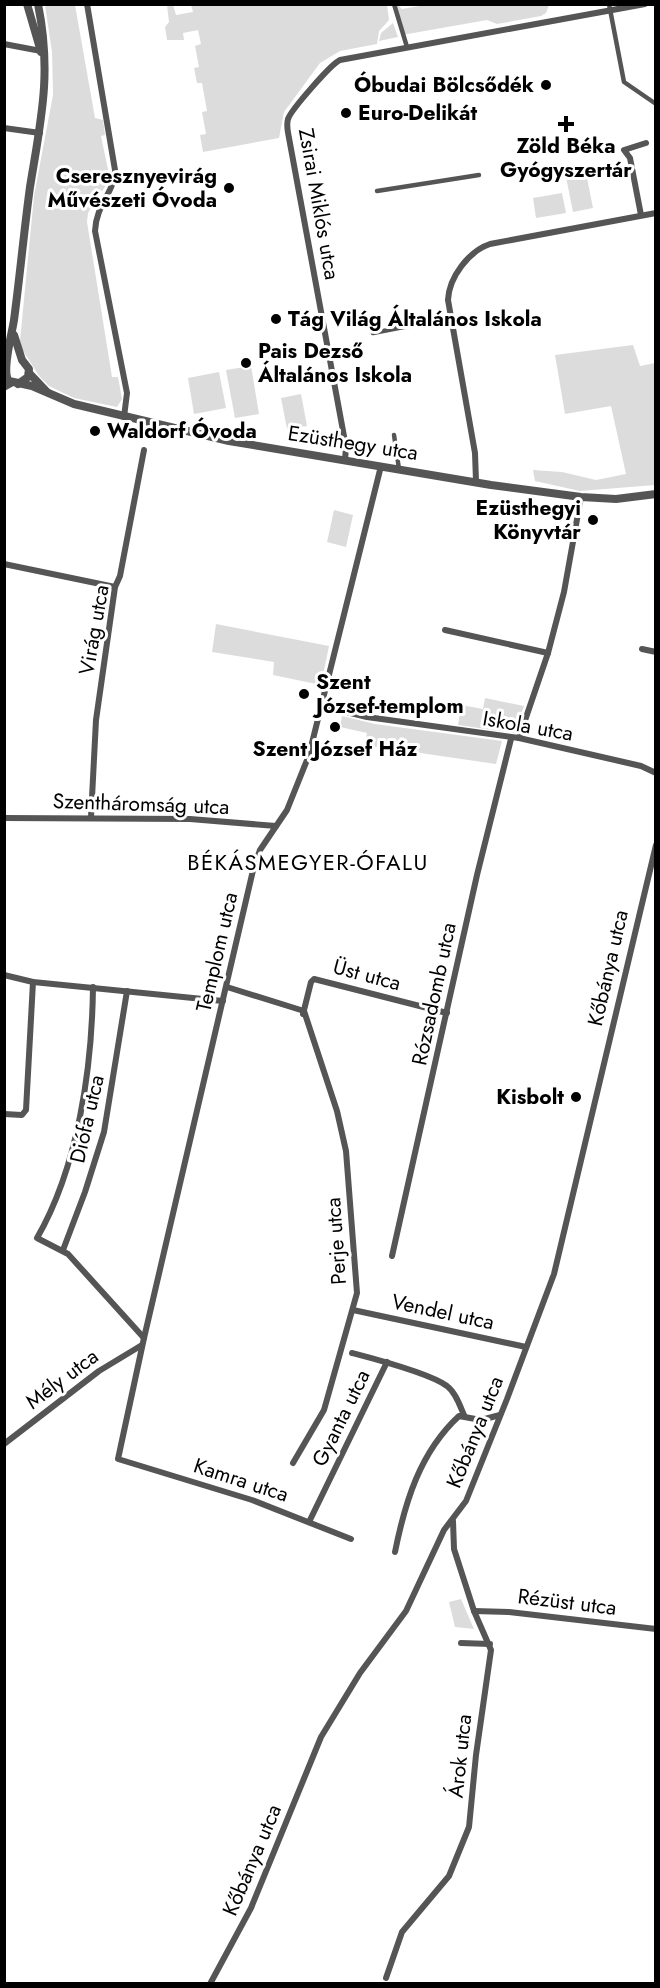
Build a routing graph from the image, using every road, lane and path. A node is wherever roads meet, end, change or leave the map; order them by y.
1 (27, 4) edge
2 (38, 4) edge
3 (87, 4) edge
4 (394, 4) edge
5 (645, 4) edge
6 (607, 9) edge
7 (4, 44) edge
8 (407, 47) junction
9 (41, 51) junction
10 (46, 68) junction
11 (656, 104) edge
12 (4, 129) edge
13 (40, 133) junction
14 (646, 143) dead end
15 (479, 175) dead end
16 (377, 191) dead end
17 (656, 213) edge
18 (641, 215) junction
19 (450, 318) junction
20 (13, 330) junction
21 (373, 333) dead end
22 (22, 360) junction
23 (8, 363) junction
24 (30, 373) junction
25 (5, 374) edge
26 (15, 384) junction
27 (4, 388) edge
28 (49, 394) junction
29 (124, 417) junction
30 (394, 435) dead end
31 (144, 450) dead end
32 (345, 460) junction
33 (381, 466) junction
34 (399, 469) junction
35 (476, 481) junction
36 (656, 494) edge
37 (581, 497) junction
38 (4, 564) edge
39 (115, 587) junction
40 (445, 630) dead end
41 (642, 650) dead end
42 (548, 652) junction
43 (656, 652) edge
44 (322, 706) junction
45 (519, 738) junction
46 (511, 739) junction
47 (656, 773) edge
48 (91, 817) junction
49 (4, 818) edge
50 (276, 826) junction
51 (656, 845) edge
52 (4, 975) edge
53 (33, 982) junction
54 (93, 987) junction
55 (226, 987) junction
56 (128, 991) junction
57 (223, 1000) junction
58 (304, 1013) junction
59 (447, 1013) junction
60 (4, 1114) edge
61 (63, 1250) junction
62 (392, 1256) dead end
63 (353, 1310) junction
64 (143, 1342) junction
65 (526, 1347) junction
66 (352, 1353) dead end
67 (387, 1362) junction
68 (464, 1415) junction
69 (501, 1415) junction
70 (4, 1444) edge
71 (118, 1459) joint
72 (292, 1463) dead end
73 (453, 1521) junction
74 (309, 1522) junction
75 (351, 1539) dead end
76 (395, 1552) dead end
77 (474, 1611) junction
78 (656, 1629) edge
79 (461, 1643) dead end
80 (490, 1644) junction
81 (386, 1978) dead end
82 (210, 1983) edge

1 - 9 street
2 - 10 street
3 - 29 street
4 - 8 street
5 - 6 street, Zsirai Miklós utca
6 - 8 street, Zsirai Miklós utca
6 - 11 street
7 - 9 street
8 - 32 street, Zsirai Miklós utca
9 - 10 street
10 - 13 street
12 - 13 street
13 - 20 street
14 - 18 street
15 - 16 street
17 - 18 street
18 - 19 street
19 - 21 street
19 - 35 street
20 - 22 street
20 - 23 street
22 - 23 street
22 - 24 street
23 - 25 street
24 - 26 street
24 - 28 street, Ezüsthegy utca
25 - 26 street
26 - 27 street
26 - 28 street, Ezüsthegy utca
28 - 29 street, Ezüsthegy utca
29 - 32 street, Ezüsthegy utca
30 - 34 street
31 - 39 street, Virág utca
32 - 33 street, Ezüsthegy utca
33 - 34 street, Ezüsthegy utca
33 - 44 street, Templom utca
34 - 35 street, Ezüsthegy utca
35 - 37 street, Ezüsthegy utca
36 - 37 street, Ezüsthegy utca
37 - 42 street
38 - 39 street
39 - 48 street, Virág utca
40 - 42 street
41 - 43 street
42 - 45 street
44 - 46 street, Iskola utca
44 - 50 street, Templom utca
45 - 46 street, Iskola utca
45 - 47 street, Iskola utca
46 - 59 street, Rózsadomb utca
48 - 49 street, Szentháromság utca
48 - 50 street, Szentháromság utca
50 - 55 street, Templom utca
51 - 65 street, Kőbánya utca
52 - 53 street
53 - 54 street
53 - 60 street
54 - 56 street
54 - 61 street
55 - 57 street, Templom utca
55 - 58 street
56 - 57 street
56 - 61 street, Diófa utca
57 - 64 street, Templom utca
58 - 59 street, Üst utca
58 - 63 street, Perje utca
59 - 62 street, Rózsadomb utca
61 - 64 street
63 - 65 street, Vendel utca
63 - 72 street, Perje utca
64 - 70 street, Mély utca
64 - 71 street, Templom utca
65 - 69 street, Kőbánya utca
66 - 67 street
67 - 68 street
67 - 74 street, Gyanta utca
68 - 69 street
68 - 76 street
69 - 73 street, Kőbánya utca
71 - 74 street, Kamra utca
73 - 77 street, Árok utca
73 - 82 street, Kőbánya utca
74 - 75 street, Kamra utca
77 - 78 street, Rézüst utca
77 - 80 street, Árok utca
79 - 80 street
80 - 81 street, Árok utca

